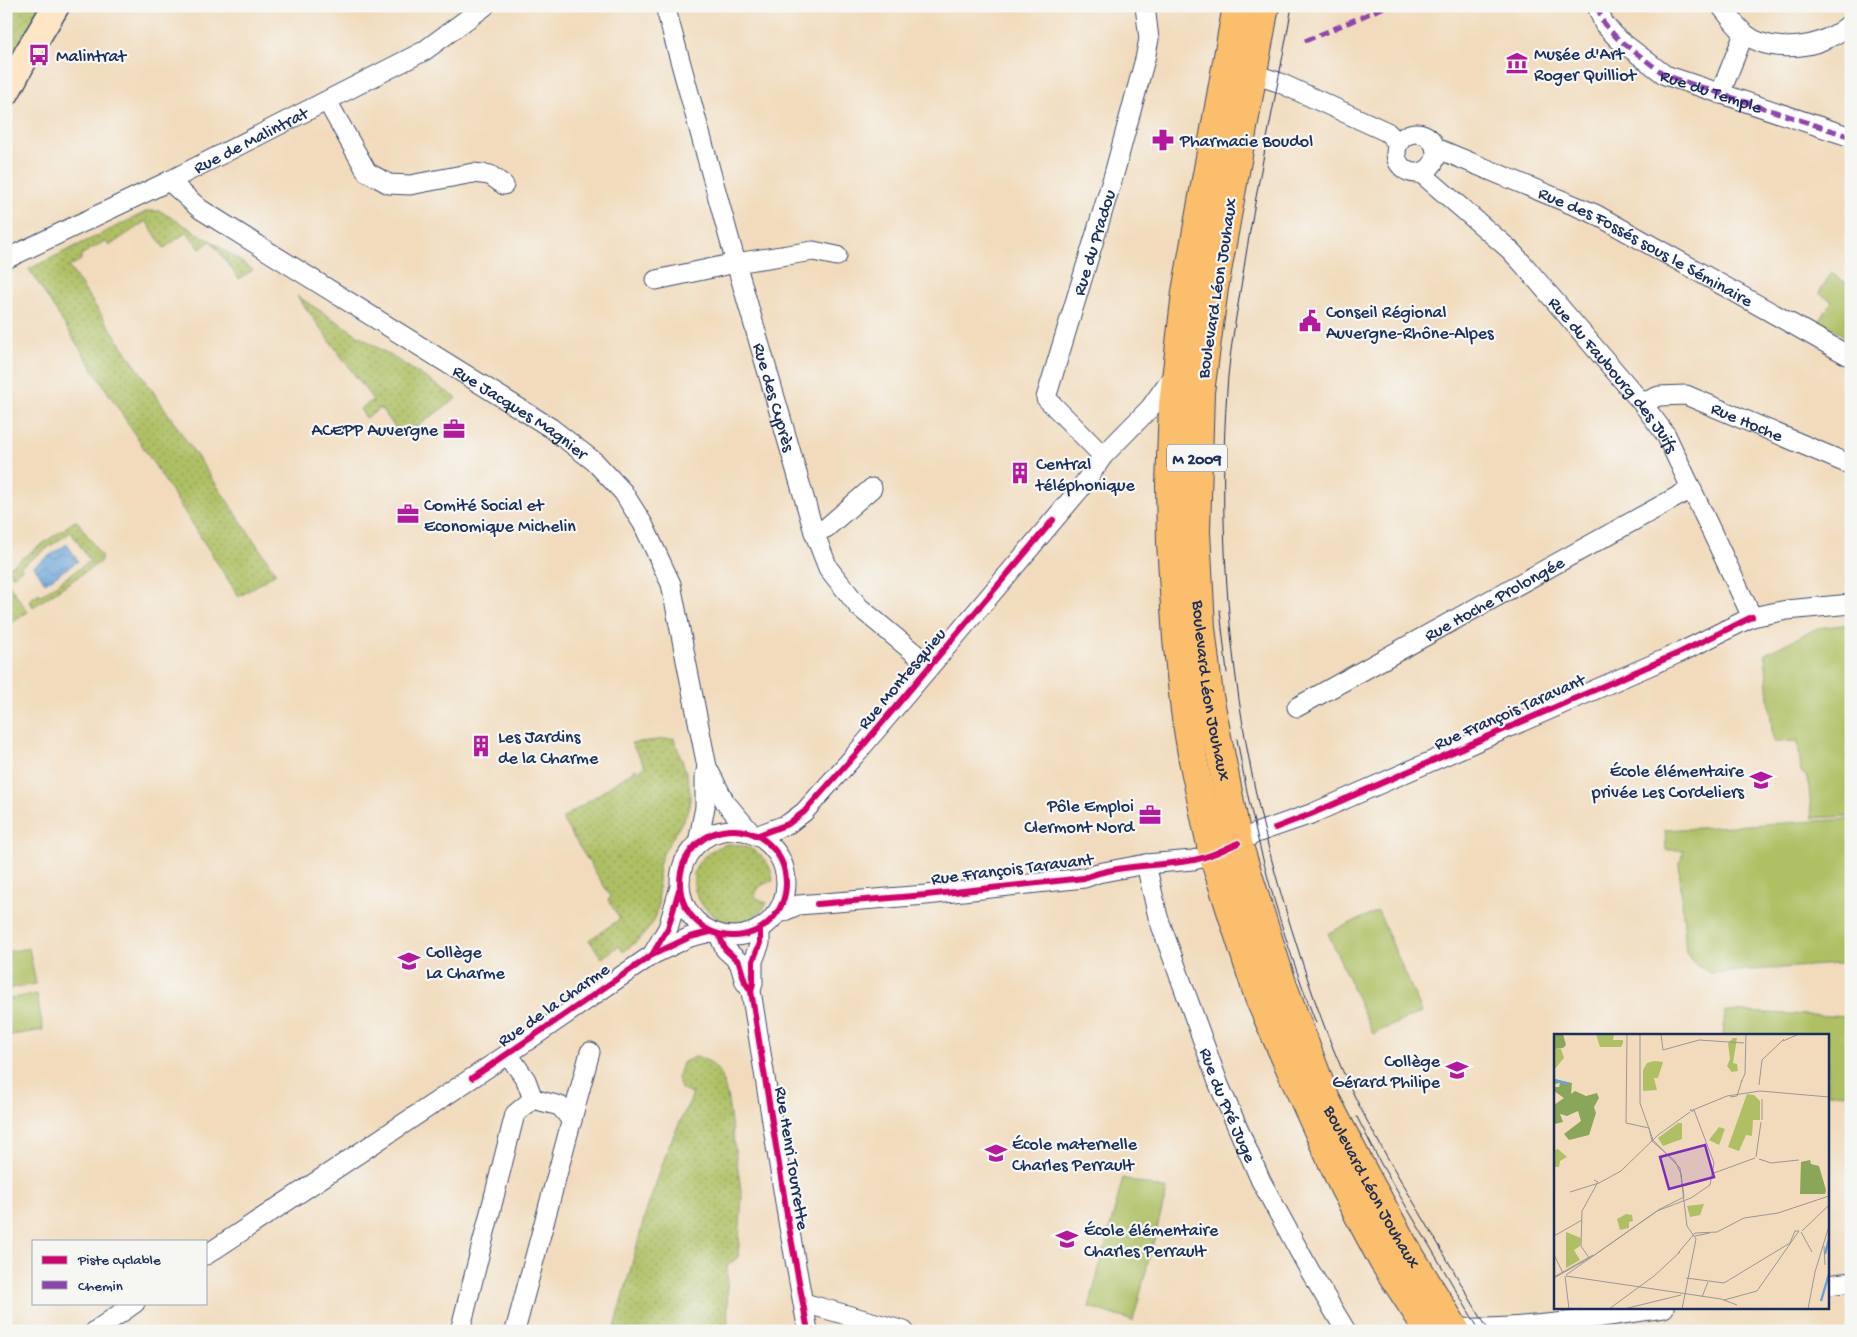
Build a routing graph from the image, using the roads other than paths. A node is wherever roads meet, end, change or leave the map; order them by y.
1 (56, 6) edge
2 (485, 6) edge
3 (665, 6) edge
4 (1144, 6) edge
5 (1265, 6) edge
6 (1597, 6) edge
7 (1721, 6) edge
8 (1236, 15) edge
9 (1851, 23) edge
10 (1744, 34) junction
11 (1253, 74) junction
12 (6, 93) edge
13 (1221, 94) junction
14 (1720, 94) junction
15 (327, 101) junction
16 (1851, 137) edge
17 (1398, 143) junction
18 (1436, 148) junction
19 (1421, 172) junction
20 (169, 181) junction
21 (504, 185) dead end
22 (837, 256) dead end
23 (7, 258) edge
24 (736, 263) junction
25 (656, 280) dead end
26 (1851, 357) edge
27 (1176, 371) junction
28 (1642, 403) junction
29 (1103, 456) junction
30 (1851, 465) edge
31 (872, 488) dead end
32 (1691, 489) junction
33 (814, 532) junction
34 (1851, 604) edge
35 (1752, 617) junction
36 (930, 666) junction
37 (1297, 707) dead end
38 (707, 767) junction
39 (754, 835) junction
40 (698, 843) junction
41 (1238, 843) junction
42 (1213, 855) junction
43 (1146, 864) junction
44 (679, 890) junction
45 (775, 915) junction
46 (760, 929) junction
47 (714, 934) junction
48 (652, 955) junction
49 (751, 991) junction
50 (590, 1052) dead end
51 (508, 1054) junction
52 (533, 1100) junction
53 (572, 1121) junction
54 (208, 1255) edge
55 (1851, 1282) edge
56 (1830, 1285) edge
57 (804, 1303) junction
58 (134, 1304) edge
59 (1652, 1310) edge
60 (1446, 1330) edge
61 (94, 1331) edge
62 (460, 1331) edge
63 (515, 1331) edge
64 (808, 1331) edge
65 (904, 1331) edge
66 (1346, 1331) edge

1 - 12 main road
2 - 15 street, Rue de Malintrat
3 - 24 street, Rue des Cyprès
4 - 29 street, Rue du Pradou
5 - 11 main road, Boulevard Léon Jouhaux / M 2009
6 - 14 street, Rue du Temple
7 - 10 street
8 - 11 main road
8 - 13 main road, Boulevard Léon Jouhaux / M 2009
9 - 10 street
10 - 14 street
11 - 13 main road
11 - 17 street
11 - 41 main road, Boulevard Léon Jouhaux / M 2009
13 - 27 main road, Boulevard Léon Jouhaux / M 2009
14 - 16 street, Rue du Temple
15 - 20 street, Rue de Malintrat
15 - 21 street
17 - 18 street
17 - 19 street
18 - 19 street
18 - 26 street, Rue des Fossés sous le Séminaire
19 - 28 street, Rue du Faubourg des Juifs
20 - 23 street, Rue de Malintrat
20 - 38 street, Rue Jacques Magnier
22 - 24 street
24 - 25 street
24 - 33 street, Rue des Cyprès
27 - 29 street, Rue Montesquieu
27 - 42 main road, Boulevard Léon Jouhaux / M 2009
28 - 30 street, Rue Hoche
28 - 32 street, Rue du Faubourg des Juifs
29 - 36 street, Rue Montesquieu
31 - 33 street
32 - 35 street, Rue du Faubourg des Juifs
32 - 37 street, Rue Hoche Prolongée
33 - 36 street, Rue des Cyprès
34 - 35 street, Rue François Taravant
35 - 41 street, Rue François Taravant
36 - 39 street, Rue Montesquieu
38 - 39 street
38 - 40 street
39 - 40 street
39 - 45 street
40 - 44 street
41 - 42 street, Rue François Taravant
41 - 60 main road, Boulevard Léon Jouhaux / M 2009
42 - 43 street, Rue François Taravant
42 - 60 main road, Boulevard Léon Jouhaux / M 2009
43 - 45 street, Rue François Taravant
43 - 66 street, Rue du Pré Juge
44 - 47 street
44 - 48 street
45 - 46 street
46 - 47 street
46 - 49 street
47 - 48 street, Rue de la Charme
47 - 49 street
48 - 51 street, Rue de la Charme
49 - 57 street, Rue Henri Tourrette
50 - 53 street
51 - 52 street
51 - 54 street, Rue de la Charme
52 - 53 street
52 - 62 street
53 - 63 street
55 - 56 street
57 - 64 street, Rue Henri Tourrette
57 - 65 street
58 - 61 street
59 - 60 street

